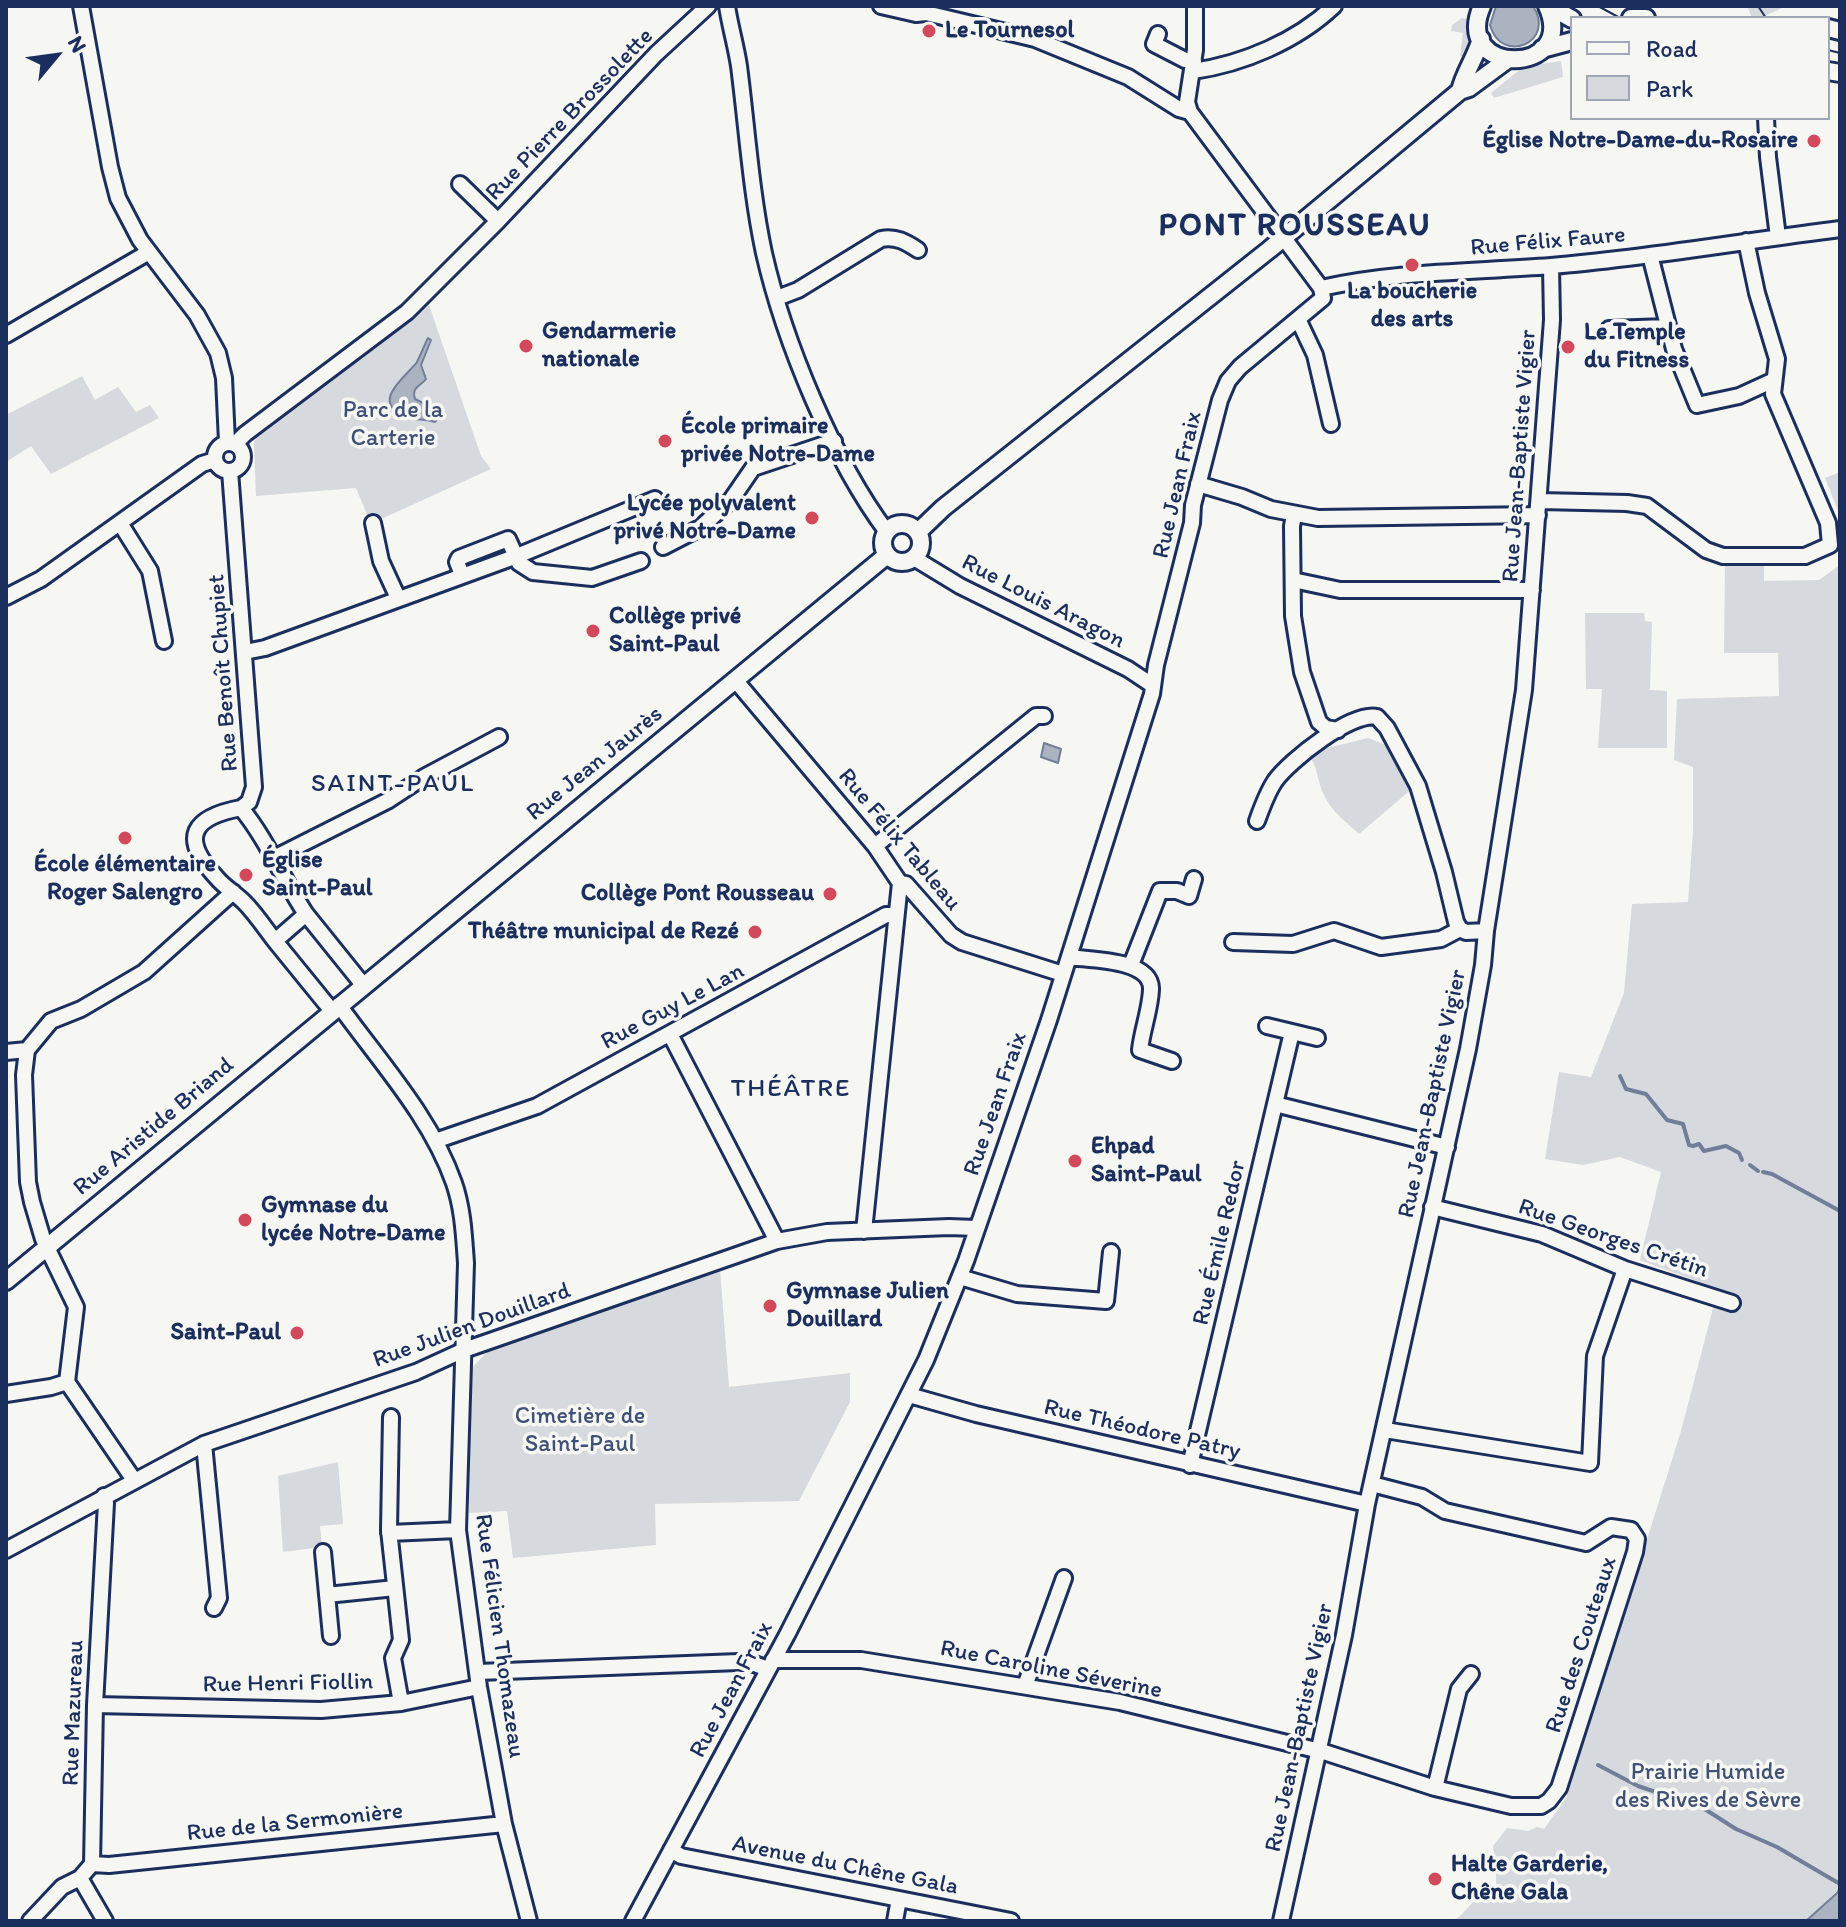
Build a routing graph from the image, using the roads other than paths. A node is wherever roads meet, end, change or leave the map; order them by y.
1 (81, 6) edge
2 (708, 6) edge
3 (727, 6) edge
4 (736, 6) edge
5 (881, 6) edge
6 (1195, 6) edge
7 (1334, 6) edge
8 (1482, 6) edge
9 (1548, 6) edge
10 (921, 10) edge
11 (1570, 18) edge
12 (1158, 34) dead end
13 (1481, 39) junction
14 (1570, 42) edge
15 (1542, 49) junction
16 (1507, 60) junction
17 (738, 61) junction
18 (1193, 66) junction
19 (1460, 91) junction
20 (1190, 112) junction
21 (1766, 120) edge
22 (1772, 120) edge
23 (1768, 136) junction
24 (460, 184) dead end
25 (498, 221) junction
26 (1840, 229) edge
27 (1284, 237) junction
28 (1778, 237) junction
29 (1746, 241) junction
30 (918, 250) dead end
31 (149, 252) junction
32 (1650, 255) junction
33 (1551, 266) junction
34 (1321, 288) junction
35 (777, 298) junction
36 (1298, 319) junction
37 (1667, 327) junction
38 (1609, 329) dead end
39 (6, 335) edge
40 (1775, 378) junction
41 (1331, 424) dead end
42 (834, 441) junction
43 (231, 443) junction
44 (215, 460) junction
45 (230, 471) junction
46 (1198, 484) junction
47 (655, 499) dead end
48 (1539, 508) junction
49 (1294, 515) junction
50 (120, 523) junction
51 (373, 523) dead end
52 (887, 532) junction
53 (918, 532) junction
54 (663, 547) dead end
55 (887, 555) junction
56 (517, 556) junction
57 (914, 558) junction
58 (641, 561) dead end
59 (1293, 580) junction
60 (1532, 590) junction
61 (6, 597) edge
62 (398, 598) junction
63 (164, 641) dead end
64 (245, 652) junction
65 (736, 681) junction
66 (1152, 685) junction
67 (1044, 716) dead end
68 (1338, 730) junction
69 (499, 737) dead end
70 (241, 808) junction
71 (1257, 821) dead end
72 (875, 846) junction
73 (274, 858) junction
74 (1194, 879) dead end
75 (900, 883) junction
76 (233, 892) junction
77 (306, 914) junction
78 (895, 915) junction
79 (1460, 929) junction
80 (1486, 931) junction
81 (275, 941) junction
82 (1233, 942) dead end
83 (1069, 957) junction
84 (1131, 965) junction
85 (1063, 974) junction
86 (364, 986) junction
87 (336, 1008) junction
88 (1267, 1026) dead end
89 (1292, 1032) junction
90 (670, 1034) junction
91 (1317, 1038) dead end
92 (27, 1050) junction
93 (6, 1052) edge
94 (1172, 1061) dead end
95 (1275, 1104) junction
96 (435, 1141) junction
97 (1447, 1147) junction
98 (1432, 1207) junction
99 (976, 1228) junction
100 (864, 1231) junction
101 (777, 1241) junction
102 (47, 1247) junction
103 (1111, 1252) dead end
104 (1625, 1269) junction
105 (960, 1277) junction
106 (6, 1281) edge
107 (1732, 1303) dead end
108 (464, 1350) junction
109 (67, 1382) junction
110 (6, 1394) edge
111 (909, 1395) junction
112 (391, 1417) dead end
113 (1385, 1430) junction
114 (204, 1444) junction
115 (1190, 1465) junction
116 (134, 1480) junction
117 (1372, 1484) junction
118 (104, 1496) junction
119 (1367, 1504) junction
120 (458, 1530) junction
121 (389, 1533) junction
122 (6, 1550) edge
123 (323, 1552) dead end
124 (1064, 1578) dead end
125 (395, 1588) junction
126 (327, 1595) junction
127 (214, 1608) dead end
128 (331, 1636) dead end
129 (771, 1664) junction
130 (1471, 1674) dead end
131 (478, 1679) junction
132 (1025, 1686) junction
133 (401, 1703) junction
134 (95, 1705) junction
135 (1317, 1750) junction
136 (1435, 1788) junction
137 (504, 1824) junction
138 (671, 1850) junction
139 (92, 1864) junction
140 (80, 1878) junction
141 (899, 1899) junction
142 (30, 1921) edge
143 (105, 1921) edge
144 (529, 1921) edge
145 (633, 1921) edge
146 (895, 1921) edge
147 (1011, 1921) edge
148 (1281, 1921) edge

1 - 31 street
2 - 25 street, Rue Pierre Brossolette
3 - 17 street
4 - 17 street
5 - 10 street
6 - 18 street
7 - 18 street
8 - 13 main road
9 - 11 main road
9 - 15 main road
10 - 20 street
12 - 18 street
13 - 16 main road
13 - 19 main road
14 - 15 main road
15 - 16 main road
16 - 19 main road
17 - 35 street
18 - 20 street
19 - 27 main road
20 - 27 street
21 - 23 street
22 - 23 street
23 - 28 street
24 - 25 street, Rue Pierre Brossolette
25 - 43 street, Rue Pierre Brossolette
26 - 28 street, Rue Félix Faure
27 - 34 street
27 - 53 main road
28 - 29 street, Rue Félix Faure
29 - 32 street, Rue Félix Faure
29 - 40 street
30 - 35 street
31 - 39 street
31 - 43 street
32 - 33 street, Rue Félix Faure
32 - 37 street
33 - 34 street, Rue Félix Faure
33 - 48 street, Rue Jean-Baptiste Vigier
34 - 36 street, Rue Jean Fraix
35 - 42 street
36 - 41 street
36 - 46 street, Rue Jean Fraix
37 - 38 street
37 - 40 street
40 - 48 street
42 - 52 street
42 - 54 street
43 - 44 street
43 - 45 street
44 - 45 street
44 - 50 street
45 - 64 street, Rue Benoît Chupiet
46 - 49 street
46 - 66 street, Rue Jean Fraix
47 - 56 street
48 - 49 street
48 - 60 street, Rue Jean-Baptiste Vigier
49 - 59 street
50 - 61 street
50 - 63 street
51 - 62 street
52 - 53 main road
52 - 55 main road
53 - 57 main road
55 - 57 main road
55 - 65 main road, Rue Jean Jaurès
56 - 58 street
56 - 62 street
57 - 66 street, Rue Louis Aragon
59 - 60 street
59 - 68 street
60 - 80 street, Rue Jean-Baptiste Vigier
62 - 64 street
64 - 70 street, Rue Benoît Chupiet
65 - 72 street, Rue Félix Tableau
65 - 86 main road, Rue Jean Jaurès
66 - 83 street, Rue Jean Fraix
67 - 72 street
68 - 71 street
68 - 79 street
69 - 73 street
70 - 73 street
70 - 76 street, Rue Félicien Thomazeau
72 - 75 street, Rue Félix Tableau
73 - 77 street
74 - 84 street
75 - 78 street
75 - 85 street, Rue Félix Tableau
76 - 81 street, Rue Félicien Thomazeau
76 - 92 street
77 - 81 street
77 - 86 street
78 - 90 street, Rue Guy Le Lan
78 - 100 street
79 - 80 street
79 - 82 street
80 - 97 street, Rue Jean-Baptiste Vigier
81 - 87 street, Rue Félicien Thomazeau
83 - 84 street
83 - 85 street, Rue Jean Fraix
84 - 94 street
85 - 99 street, Rue Jean Fraix
86 - 87 main road, Rue Jean Jaurès
87 - 96 street, Rue Félicien Thomazeau
87 - 102 main road, Rue Aristide Briand
88 - 89 street
89 - 91 street
89 - 95 street, Rue Émile Redor
90 - 96 street, Rue Guy Le Lan
90 - 101 street
92 - 93 street
92 - 102 street
95 - 97 street
95 - 115 street, Rue Émile Redor
96 - 108 street, Rue Félicien Thomazeau
97 - 98 street, Rue Jean-Baptiste Vigier
98 - 104 street, Rue Georges Crétin
98 - 113 street, Rue Jean-Baptiste Vigier
99 - 100 street, Rue Julien Douillard
99 - 105 street, Rue Jean Fraix
100 - 101 street, Rue Julien Douillard
101 - 108 street, Rue Julien Douillard
102 - 106 main road, Rue Aristide Briand
102 - 109 street
103 - 105 street
104 - 107 street, Rue Georges Crétin
104 - 113 street
105 - 111 street, Rue Jean Fraix
108 - 114 street, Rue Julien Douillard
108 - 120 street, Rue Félicien Thomazeau
109 - 110 street
109 - 116 street
111 - 115 street, Rue Théodore Patry
111 - 129 street, Rue Jean Fraix
112 - 121 street
113 - 117 street, Rue Jean-Baptiste Vigier
114 - 116 street, Rue Julien Douillard
114 - 127 street
115 - 119 street, Rue Théodore Patry
116 - 118 street, Rue Julien Douillard
117 - 119 street, Rue Jean-Baptiste Vigier
117 - 136 street, Rue des Couteaux
118 - 122 street, Rue Julien Douillard
118 - 134 street, Rue Mazureau
119 - 135 street, Rue Jean-Baptiste Vigier
120 - 121 street
120 - 131 street, Rue Félicien Thomazeau
121 - 125 street
123 - 126 street
124 - 132 street
125 - 126 street
125 - 133 street
126 - 128 street
129 - 131 street, Rue Caroline Séverine
129 - 132 street, Rue Caroline Séverine
129 - 138 street, Rue Jean Fraix
130 - 136 street
131 - 133 street, Rue Henri Fiollin
131 - 137 street, Rue Félicien Thomazeau
132 - 135 street, Rue Caroline Séverine
133 - 134 street, Rue Henri Fiollin
134 - 139 street, Rue Mazureau
135 - 136 street, Rue des Couteaux
135 - 148 street, Rue Jean-Baptiste Vigier
137 - 139 street, Rue de la Sermonière
137 - 144 street, Rue Félicien Thomazeau
138 - 141 street, Avenue du Chêne Gala
138 - 145 street, Rue Jean Fraix
139 - 140 street
140 - 142 street
140 - 143 street
141 - 146 street
141 - 147 street, Avenue du Chêne Gala

